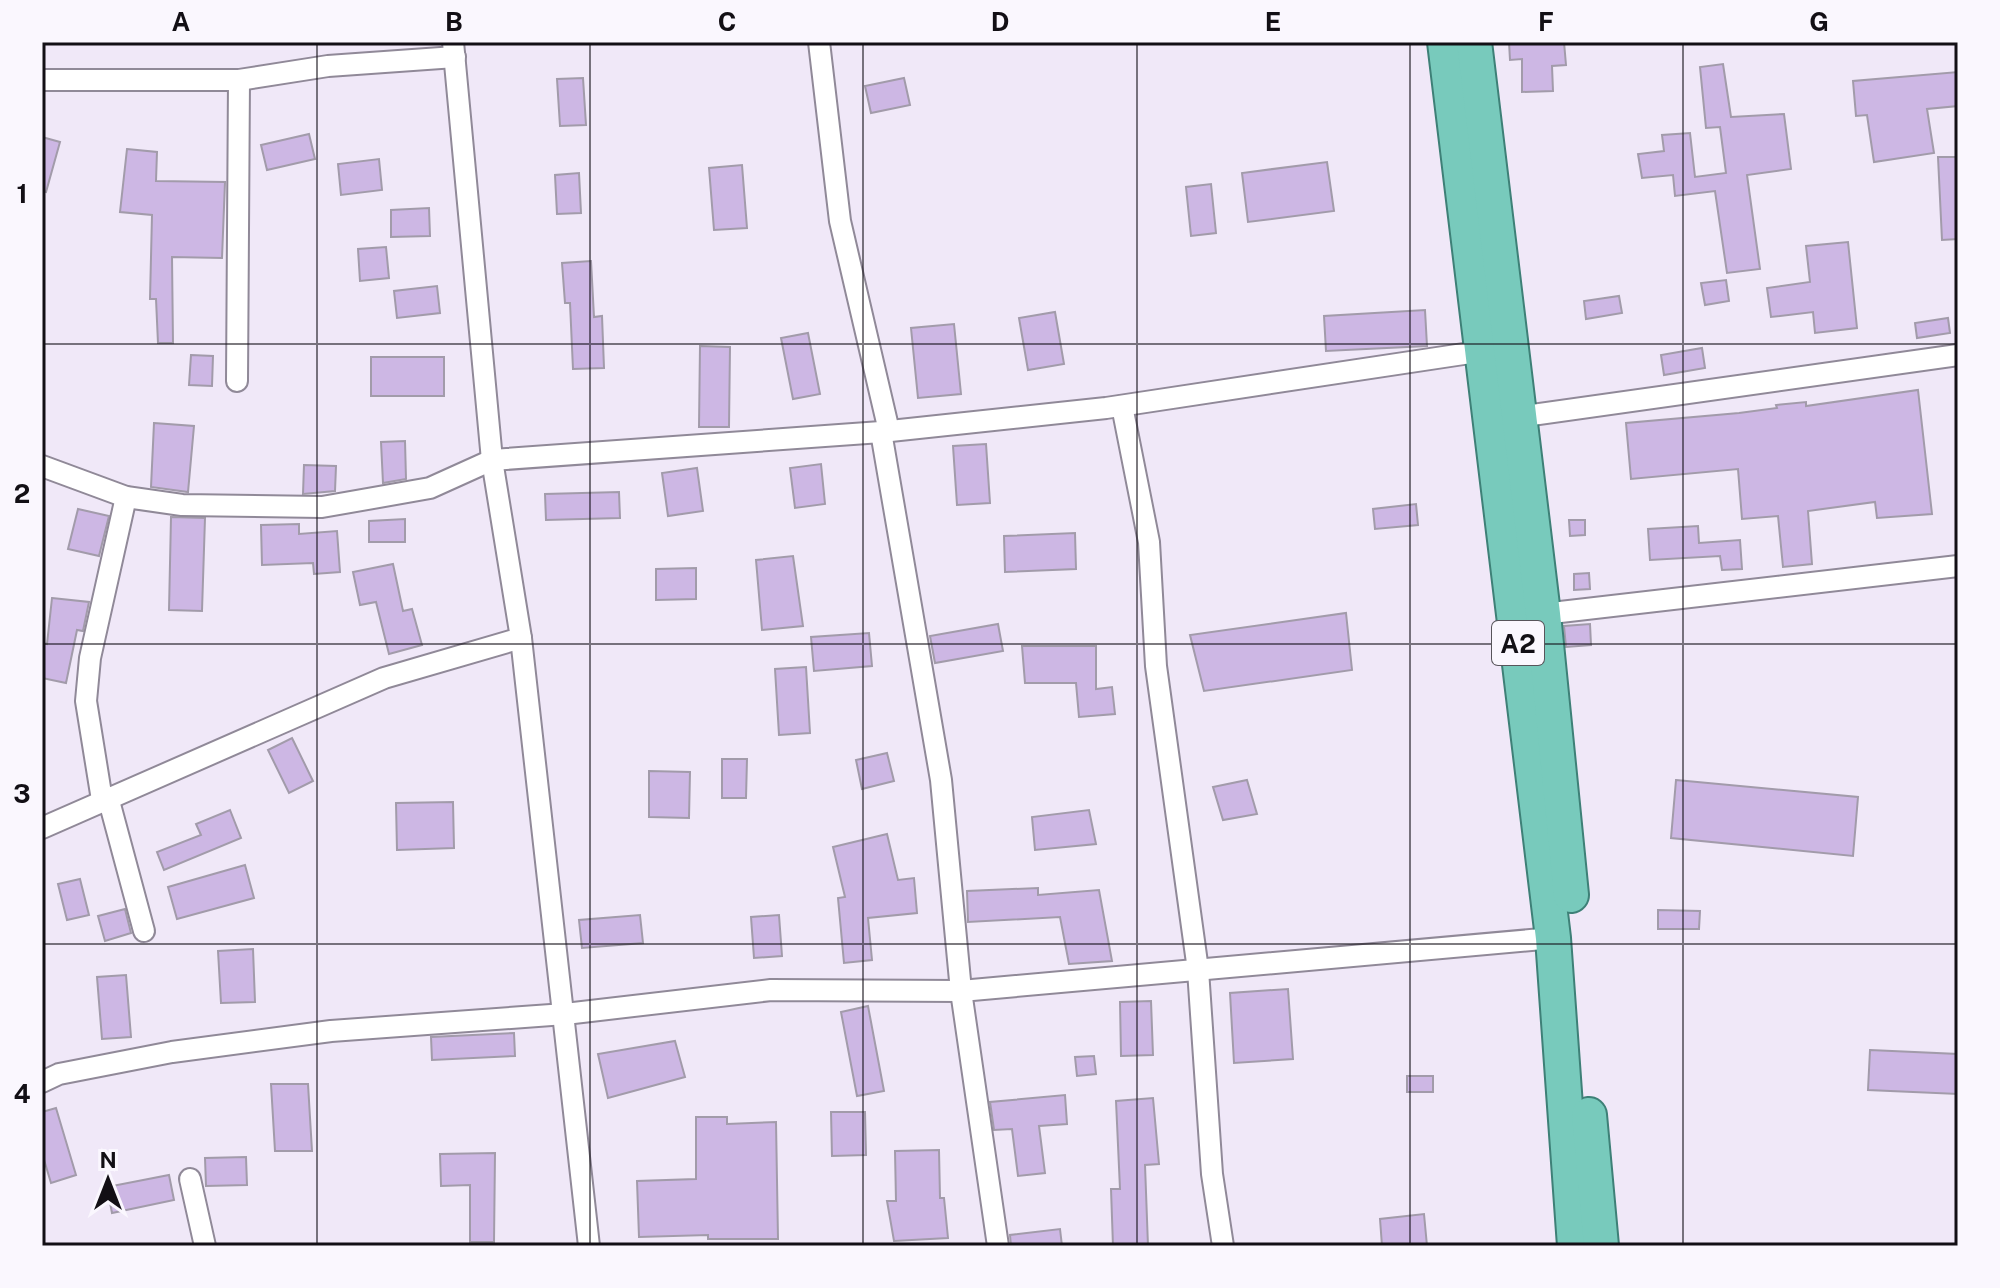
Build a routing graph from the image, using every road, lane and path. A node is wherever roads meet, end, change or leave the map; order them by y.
1 (819, 42) edge
2 (1445, 42) edge
3 (1474, 42) edge
4 (454, 49) edge
5 (42, 80) edge
6 (239, 80) junction
7 (1495, 349) junction
8 (1958, 355) edge
9 (237, 381) dead end
10 (1122, 406) junction
11 (1518, 417) junction
12 (885, 431) junction
13 (492, 460) junction
14 (42, 466) edge
15 (126, 497) junction
16 (1958, 566) edge
17 (1543, 614) junction
18 (521, 638) junction
19 (105, 798) junction
20 (42, 828) edge
21 (144, 931) dead end
22 (1553, 938) junction
23 (1198, 970) junction
24 (961, 991) junction
25 (565, 1014) junction
26 (42, 1082) edge
27 (190, 1179) dead end
28 (205, 1246) edge
29 (589, 1246) edge
30 (998, 1246) edge
31 (1223, 1246) edge
32 (1575, 1246) edge
33 (1601, 1246) edge

1 - 12 street
2 - 7 highway, A2
3 - 7 highway, A2
4 - 6 street
4 - 13 street
5 - 6 street
6 - 9 street
7 - 10 street
7 - 11 highway, A2
7 - 22 highway, A2
8 - 11 street
10 - 12 street
10 - 23 street
11 - 17 highway, A2
12 - 13 street
12 - 24 street
13 - 15 street
13 - 18 street
14 - 15 street
15 - 19 street
16 - 17 street
17 - 33 highway, A2
18 - 19 street
18 - 25 street
19 - 20 street
19 - 21 street
22 - 23 street
22 - 32 highway, A2
23 - 24 street
23 - 31 street
24 - 25 street
24 - 30 street
25 - 26 street
25 - 29 street
27 - 28 street

